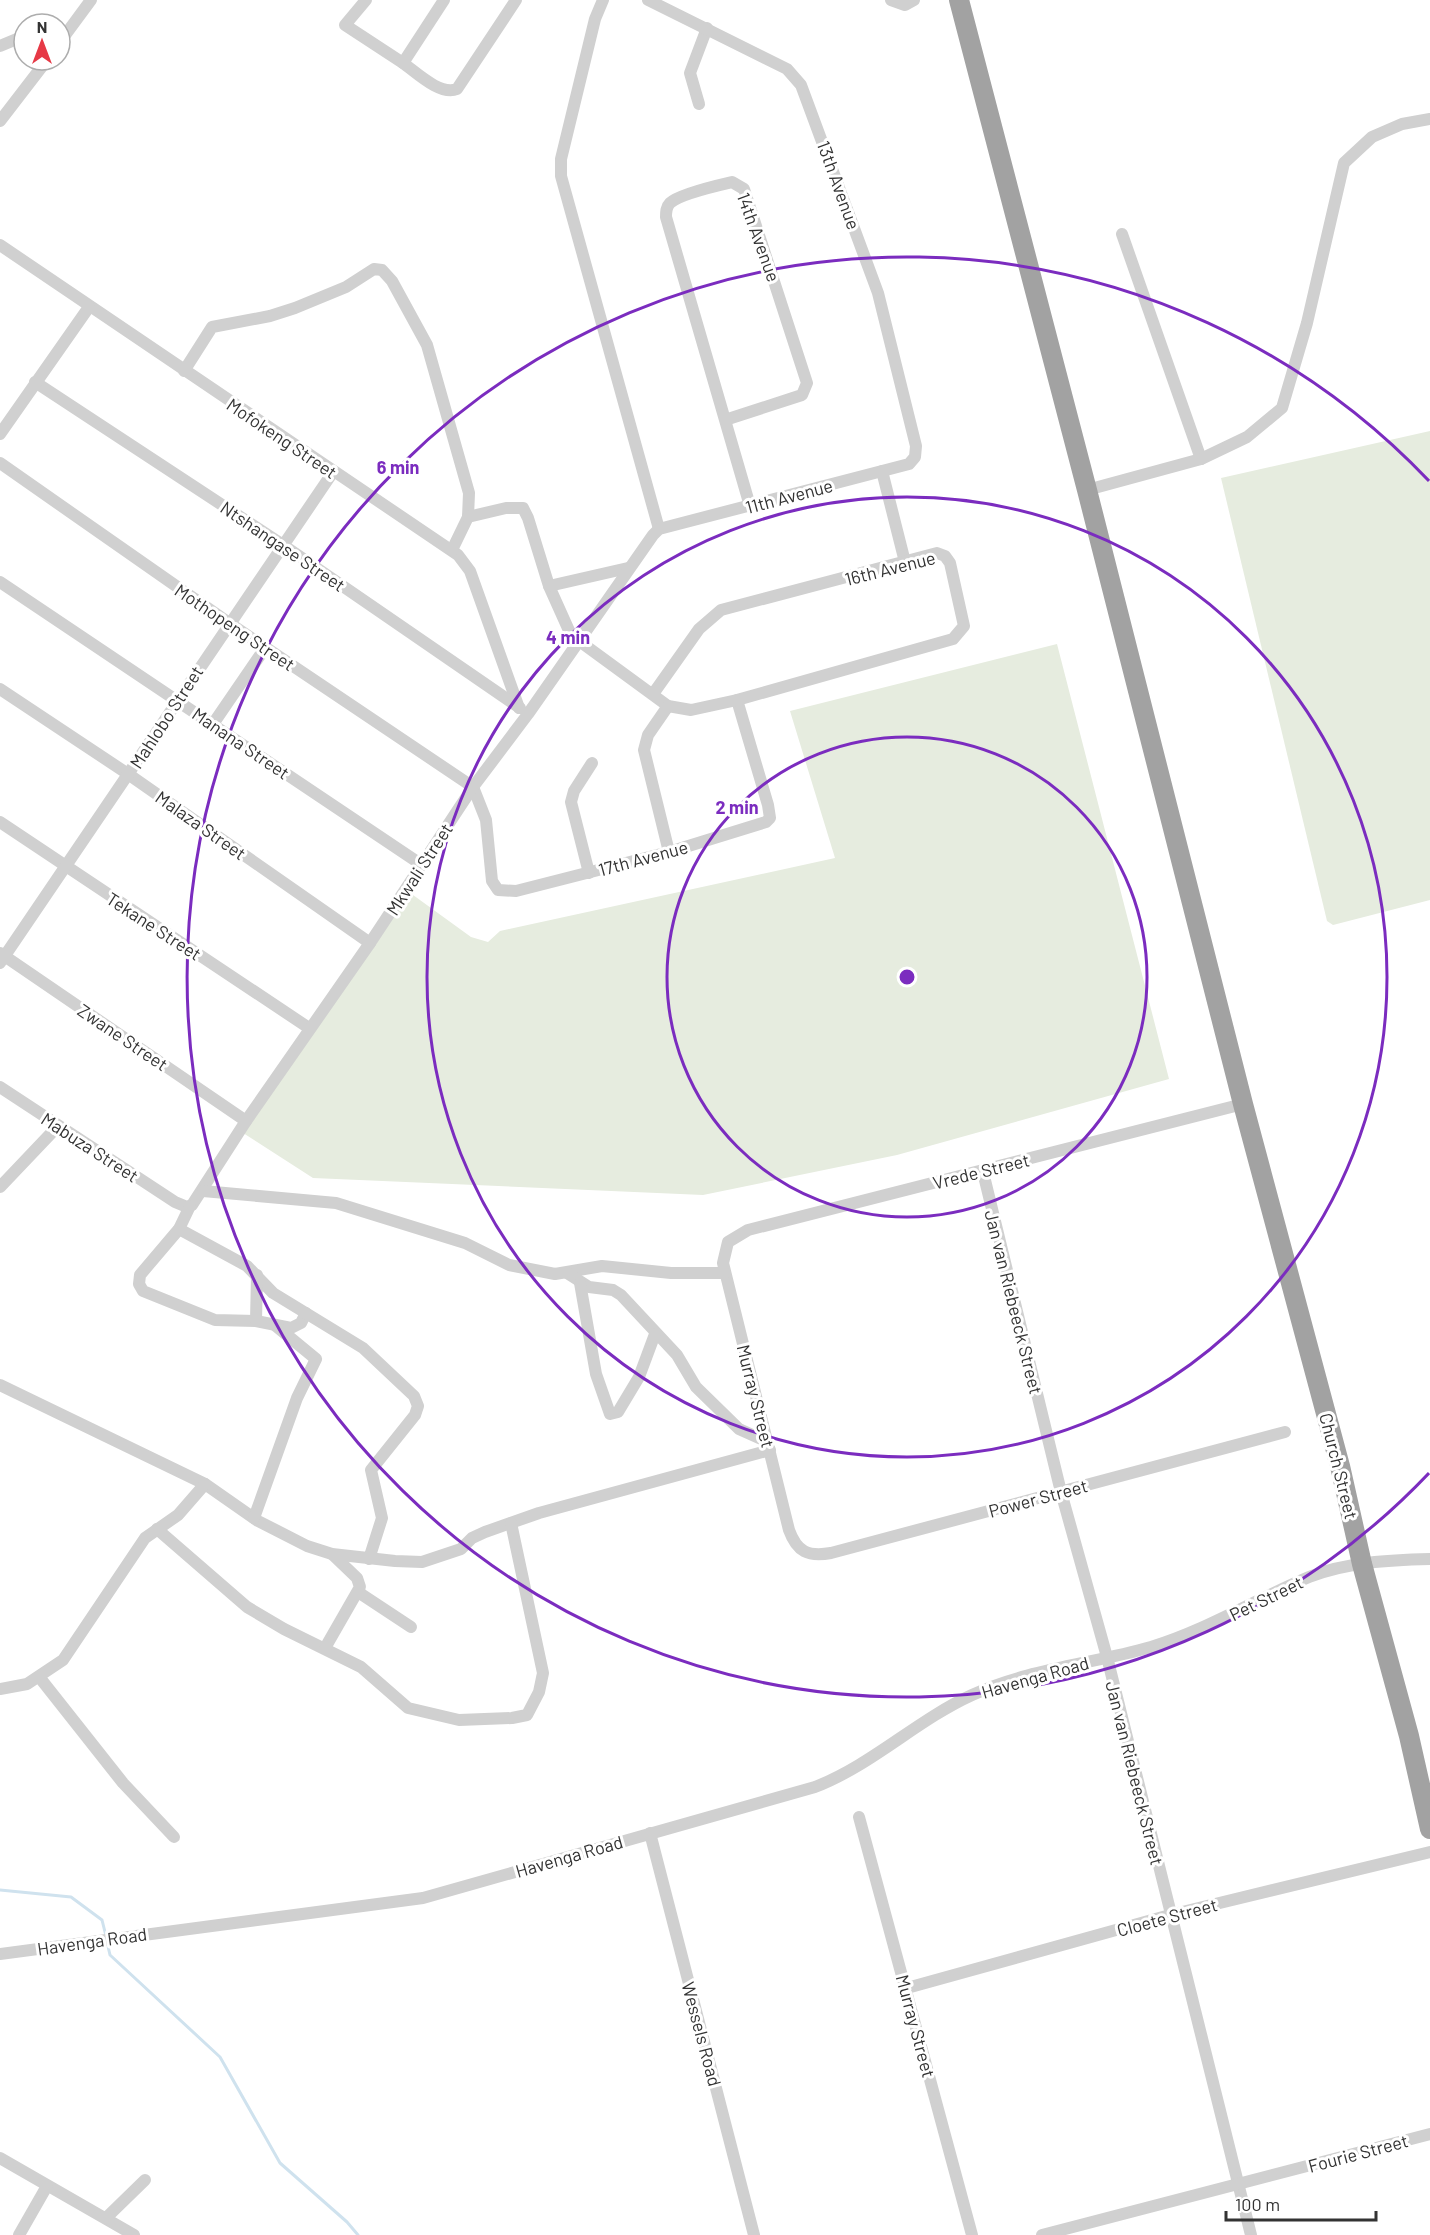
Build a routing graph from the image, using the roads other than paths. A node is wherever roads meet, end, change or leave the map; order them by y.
1 (91, 0) edge
2 (365, 0) edge
3 (444, 0) edge
4 (516, 0) edge
5 (603, 0) edge
6 (648, 0) edge
7 (891, 0) edge
8 (914, 0) edge
9 (958, 0) edge
10 (72, 20) edge
11 (707, 28) junction
12 (402, 63) junction
13 (37, 72) edge
14 (699, 104) dead end
15 (1430, 119) edge
16 (0, 121) edge
17 (1122, 234) dead end
18 (0, 245) edge
19 (89, 307) junction
20 (184, 371) junction
21 (35, 382) junction
22 (725, 420) junction
23 (0, 434) edge
24 (915, 457) joint
25 (1201, 459) junction
26 (0, 463) edge
27 (882, 471) junction
28 (333, 472) junction
29 (1087, 490) junction
30 (750, 506) junction
31 (468, 517) junction
32 (659, 529) junction
33 (283, 545) junction
34 (452, 550) junction
35 (906, 562) junction
36 (628, 568) junction
37 (0, 582) edge
38 (549, 585) junction
39 (229, 623) junction
40 (577, 641) junction
41 (265, 648) junction
42 (0, 689) edge
43 (653, 694) junction
44 (177, 700) junction
45 (737, 700) junction
46 (668, 706) junction
47 (524, 711) junction
48 (213, 724) junction
49 (592, 763) dead end
50 (128, 774) junction
51 (473, 787) junction
52 (0, 822) edge
53 (669, 852) junction
54 (422, 865) junction
55 (66, 867) junction
56 (589, 873) junction
57 (370, 943) junction
58 (2, 958) edge
59 (309, 1028) junction
60 (0, 1088) edge
61 (1243, 1104) junction
62 (246, 1121) junction
63 (58, 1126) junction
64 (982, 1172) junction
65 (0, 1187) edge
66 (203, 1191) junction
67 (186, 1206) junction
68 (179, 1229) junction
69 (725, 1248) joint
70 (567, 1273) junction
71 (725, 1273) junction
72 (257, 1275) junction
73 (580, 1282) junction
74 (306, 1313) junction
75 (256, 1321) junction
76 (276, 1326) junction
77 (655, 1334) junction
78 (0, 1385) edge
79 (1285, 1432) dead end
80 (769, 1446) junction
81 (205, 1484) junction
82 (1061, 1492) junction
83 (254, 1518) junction
84 (511, 1523) junction
85 (157, 1529) junction
86 (794, 1543) joint
87 (332, 1554) junction
88 (369, 1559) junction
89 (1430, 1559) edge
90 (1362, 1564) junction
91 (358, 1592) junction
92 (411, 1627) dead end
93 (325, 1648) junction
94 (1107, 1657) junction
95 (40, 1678) junction
96 (0, 1689) edge
97 (859, 1817) dead end
98 (1430, 1828) edge
99 (650, 1833) junction
100 (174, 1837) dead end
101 (1430, 1852) edge
102 (1170, 1915) junction
103 (0, 1954) edge
104 (907, 1988) junction
105 (1430, 2134) edge
106 (0, 2158) edge
107 (145, 2180) dead end
108 (1238, 2185) junction
109 (47, 2186) junction
110 (106, 2218) junction
111 (19, 2235) edge
112 (134, 2235) edge
113 (754, 2235) edge
114 (972, 2235) edge
115 (1042, 2235) edge
116 (1251, 2235) edge

1 - 10 street
2 - 12 street
3 - 12 street
4 - 12 street
5 - 32 street
6 - 11 street, 13th Avenue
7 - 8 street
9 - 29 highway, Church Street
11 - 14 street
11 - 24 street, 13th Avenue
13 - 16 street
15 - 25 street
17 - 25 street
18 - 19 street, Mofokeng Street
19 - 20 street, Mofokeng Street
19 - 21 street
20 - 28 street, Mofokeng Street
20 - 31 street
21 - 23 street
21 - 33 street, Ntshangase Street
22 - 22 street, 14th Avenue
22 - 30 street, 14th Avenue
24 - 27 street, 11th Avenue
25 - 29 street
26 - 39 street, Mothopeng Street
27 - 30 street, 11th Avenue
27 - 35 street
28 - 33 street, Mahlobo Street
28 - 34 street, Mofokeng Street
29 - 61 highway, Church Street
30 - 32 street, 11th Avenue
31 - 34 street
31 - 38 street
32 - 36 street, Mkwali Street
33 - 39 street, Mahlobo Street
33 - 47 street, Ntshangase Street
34 - 47 street, Mofokeng Street
35 - 43 street, 16th Avenue
35 - 45 street, 16th Avenue
36 - 38 street
36 - 40 street, Mkwali Street
37 - 44 street, Manana Street
38 - 40 street
39 - 41 street, Mothopeng Street
39 - 44 street, Mahlobo Street
40 - 43 street
40 - 47 street, Mkwali Street
41 - 48 street
41 - 51 street, Mothopeng Street
42 - 50 street, Malaza Street
43 - 46 street
44 - 48 street, Manana Street
44 - 50 street, Mahlobo Street
45 - 46 street, 16th Avenue
45 - 53 street, 17th Avenue
46 - 53 street
47 - 51 street, Mkwali Street
48 - 54 street, Manana Street
49 - 56 street
50 - 55 street, Mahlobo Street
50 - 57 street, Malaza Street
51 - 54 street, Mkwali Street
51 - 56 street, 17th Avenue
52 - 55 street, Tekane Street
53 - 56 street, 17th Avenue
54 - 57 street, Mkwali Street
55 - 58 street, Mahlobo Street
55 - 59 street, Tekane Street
57 - 59 street, Mkwali Street
58 - 62 street, Zwane Street
59 - 62 street, Mkwali Street
60 - 63 street, Mabuza Street
61 - 64 street, Vrede Street
61 - 90 highway, Church Street
62 - 66 street, Mkwali Street
63 - 65 street
63 - 67 street, Mabuza Street
64 - 69 street, Vrede Street
64 - 82 street, Jan van Riebeeck Street
66 - 67 street, Mkwali Street
66 - 70 street
67 - 68 street, Mkwali Street
68 - 72 street
68 - 75 street, Mkwali Street
69 - 71 street, Murray Street
70 - 71 street
70 - 73 street
71 - 80 street, Murray Street
72 - 74 street
72 - 75 street
73 - 77 street
73 - 77 street
74 - 76 street
74 - 88 street
75 - 76 street
76 - 83 street
77 - 80 street
78 - 81 street
79 - 82 street, Power Street
80 - 84 street
80 - 86 street, Murray Street
81 - 83 street
81 - 85 street
82 - 86 street, Power Street
82 - 94 street, Jan van Riebeeck Street
83 - 87 street
84 - 88 street
84 - 93 street
85 - 93 street
85 - 95 street
87 - 88 street
87 - 91 street
89 - 90 street, Pet Street
90 - 94 street, Pet Street
90 - 98 highway, Church Street
91 - 92 street
91 - 93 street
94 - 99 street, Havenga Road
94 - 102 street, Jan van Riebeeck Street
95 - 96 street
95 - 100 street
97 - 104 street, Murray Street
99 - 103 street, Havenga Road
99 - 113 street, Wessels Road
101 - 102 street, Cloete Street
102 - 104 street, Cloete Street
102 - 108 street, Jan van Riebeeck Street
104 - 114 street, Murray Street
105 - 108 street, Fourie Street
106 - 109 street
107 - 110 street
108 - 115 street, Fourie Street
108 - 116 street, Jan van Riebeeck Street
109 - 110 street
109 - 111 street
110 - 112 street

